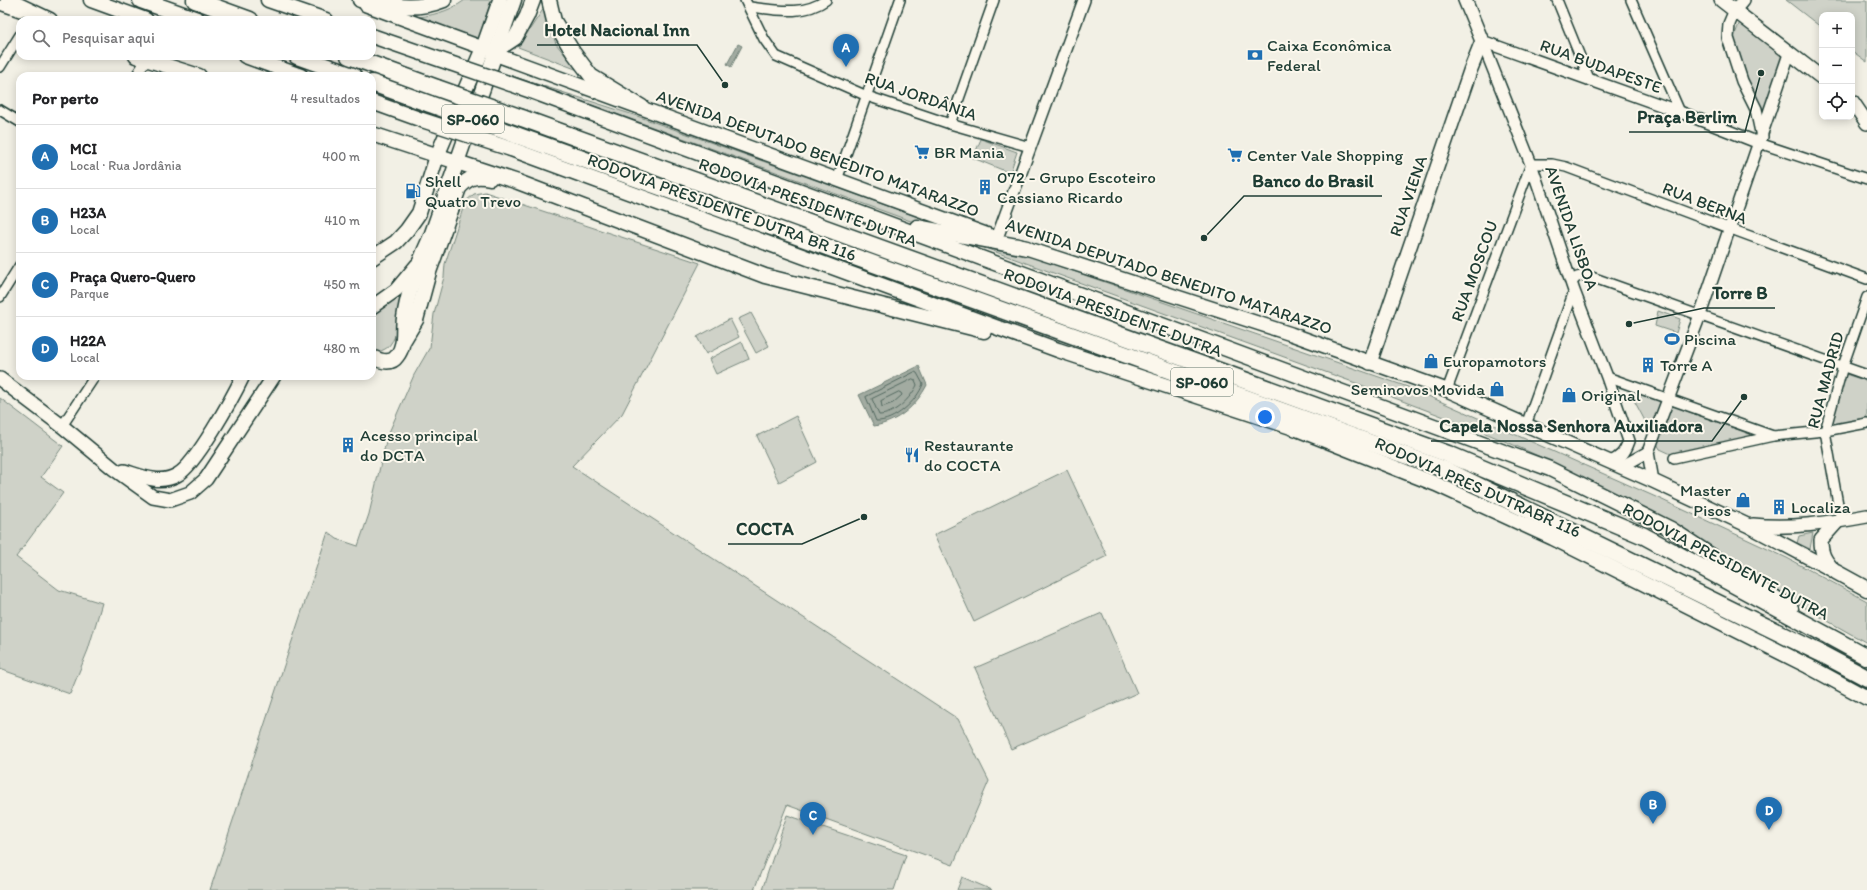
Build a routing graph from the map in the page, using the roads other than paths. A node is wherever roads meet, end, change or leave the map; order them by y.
1 (8, 0) edge
2 (91, 0) edge
3 (141, 0) edge
4 (195, 0) edge
5 (268, 0) edge
6 (354, 0) edge
7 (360, 0) edge
8 (444, 0) edge
9 (500, 0) edge
10 (514, 0) edge
11 (533, 0) edge
12 (549, 0) edge
13 (826, 0) edge
14 (900, 0) edge
15 (994, 0) edge
16 (1084, 0) edge
17 (1466, 0) edge
18 (1557, 0) edge
19 (1631, 0) edge
20 (1744, 0) edge
21 (748, 4) edge
22 (1728, 4) edge
23 (0, 5) edge
24 (26, 16) edge
25 (42, 16) edge
26 (135, 16) edge
27 (186, 16) edge
28 (239, 16) edge
29 (314, 16) edge
30 (376, 37) edge
31 (16, 41) edge
32 (1482, 41) junction
33 (491, 51) junction
34 (1789, 54) junction
35 (140, 60) edge
36 (147, 60) edge
37 (257, 60) edge
38 (308, 60) edge
39 (360, 60) edge
40 (0, 67) edge
41 (137, 72) edge
42 (186, 72) edge
43 (290, 72) edge
44 (342, 72) edge
45 (1819, 76) edge
46 (1590, 81) junction
47 (376, 84) edge
48 (867, 96) junction
49 (376, 103) edge
50 (1855, 105) edge
51 (642, 107) junction
52 (0, 110) edge
53 (1680, 112) junction
54 (16, 120) edge
55 (1867, 123) edge
56 (950, 124) junction
57 (376, 135) edge
58 (1760, 140) junction
59 (513, 142) junction
60 (1030, 147) junction
61 (437, 156) junction
62 (456, 162) junction
63 (1531, 164) junction
64 (1867, 179) edge
65 (837, 180) junction
66 (518, 182) junction
67 (877, 219) junction
68 (1729, 229) junction
69 (997, 238) junction
70 (1027, 248) junction
71 (376, 255) edge
72 (418, 264) junction
73 (16, 271) edge
74 (1867, 279) edge
75 (1572, 287) junction
76 (0, 297) edge
77 (1867, 297) edge
78 (376, 304) edge
79 (1700, 315) junction
80 (404, 340) junction
81 (1058, 350) junction
82 (376, 359) edge
83 (1370, 362) junction
84 (1842, 366) junction
85 (1867, 375) edge
86 (1608, 377) junction
87 (0, 378) edge
88 (92, 380) edge
89 (241, 380) edge
90 (271, 380) edge
91 (1447, 390) junction
92 (1670, 398) junction
93 (1867, 423) edge
94 (1526, 425) junction
95 (62, 426) junction
96 (1825, 431) junction
97 (1773, 436) junction
98 (1648, 452) junction
99 (1674, 458) dead end
100 (1615, 465) junction
101 (114, 469) junction
102 (1653, 481) junction
103 (1867, 516) edge
104 (1840, 521) junction
105 (1747, 525) junction
106 (1836, 572) junction
107 (1867, 589) edge
108 (1841, 643) junction
109 (1867, 657) edge
110 (1867, 678) edge
111 (1867, 698) edge

1 - 25 main road
2 - 26 main road
3 - 27 highway
4 - 28 highway
5 - 29 main road
6 - 33 main road, AVENIDA DEPUTADO BENEDITO MATARAZZO
7 - 8 main road
9 - 33 main road
10 - 33 main road
11 - 33 main road
12 - 51 main road
13 - 21 street
14 - 48 street
15 - 56 street
16 - 60 street
17 - 32 main road, AVENIDA LISBOA
18 - 46 street
19 - 53 street
20 - 22 street
21 - 48 street, RUA JORDÂNIA
22 - 34 main road
22 - 58 street
23 - 24 street
30 - 67 main road, bridge
31 - 40 street
32 - 46 street, RUA BUDAPESTE
32 - 63 street, AVENIDA LISBOA
32 - 83 main road, RUA VIENA
33 - 51 main road, AVENIDA DEPUTADO BENEDITO MATARAZZO
33 - 61 main road
33 - 62 main road
34 - 45 main road
34 - 58 street
35 - 41 street
36 - 42 main road
37 - 43 main road
38 - 44 highway
39 - 108 highway, RODOVIA PRESIDENTE DUTRA / SP-060, bridge
46 - 53 street, RUA BUDAPESTE
47 - 59 highway, RODOVIA PRESIDENTE DUTRA / SP-060, bridge
48 - 56 street, RUA JORDÂNIA
48 - 65 street
49 - 59 main road, RODOVIA PRESIDENTE DUTRA BR 116, bridge
50 - 55 main road
51 - 65 main road, AVENIDA DEPUTADO BENEDITO MATARAZZO
52 - 54 street
53 - 58 street, RUA BUDAPESTE
56 - 60 street, RUA JORDÂNIA
57 - 61 main road
58 - 64 street, RUA BUDAPESTE
58 - 68 street
59 - 81 main road, RODOVIA PRESIDENTE DUTRA BR 116
59 - 110 highway, RODOVIA PRESIDENTE DUTRA / SP-060
60 - 69 street
61 - 62 main road
61 - 71 main road
62 - 66 main road
62 - 72 main road
63 - 68 street, RUA BERNA
63 - 75 street, AVENIDA LISBOA
63 - 91 street, RUA MOSCOU
65 - 69 main road, AVENIDA DEPUTADO BENEDITO MATARAZZO
66 - 80 main road
66 - 81 main road
67 - 70 main road
67 - 108 main road
68 - 74 street, RUA BERNA
68 - 79 street
69 - 70 main road, AVENIDA DEPUTADO BENEDITO MATARAZZO
70 - 83 main road, AVENIDA DEPUTADO BENEDITO MATARAZZO
72 - 78 main road
72 - 80 main road
73 - 76 street
75 - 79 street
75 - 86 street, AVENIDA LISBOA
75 - 94 street
77 - 84 street, RUA MADRID
79 - 84 street
79 - 92 street
80 - 82 main road
81 - 111 main road, RODOVIA PRES DUTRABR 116
83 - 91 main road, AVENIDA DEPUTADO BENEDITO MATARAZZO
84 - 85 street
84 - 96 street, RUA MADRID
86 - 92 street
86 - 100 street, AVENIDA LISBOA
87 - 95 main road
88 - 95 street
89 - 101 main road
90 - 101 main road
91 - 94 main road, AVENIDA DEPUTADO BENEDITO MATARAZZO
92 - 97 street
92 - 98 street
93 - 96 street
94 - 100 main road, AVENIDA DEPUTADO BENEDITO MATARAZZO
95 - 101 main road
96 - 97 street
96 - 104 street, RUA MADRID
97 - 99 street
98 - 100 street
98 - 102 street
100 - 102 main road, AVENIDA DEPUTADO BENEDITO MATARAZZO
102 - 105 main road, AVENIDA DEPUTADO BENEDITO MATARAZZO
103 - 104 main road
104 - 105 main road
104 - 106 main road
105 - 106 main road, AVENIDA DEPUTADO BENEDITO MATARAZZO
106 - 107 main road, AVENIDA DEPUTADO BENEDITO MATARAZZO
108 - 109 highway, RODOVIA PRESIDENTE DUTRA / SP-060

